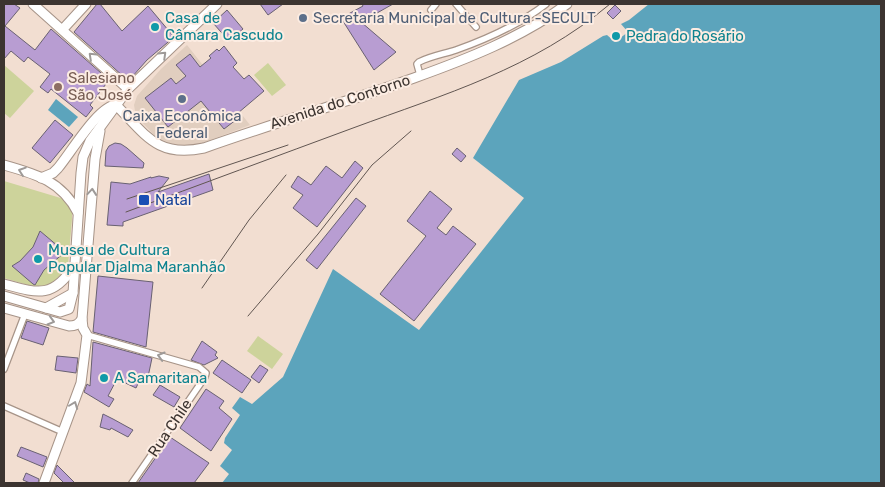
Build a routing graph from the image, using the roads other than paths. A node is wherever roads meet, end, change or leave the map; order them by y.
1 (33, 4) edge
2 (86, 4) edge
3 (217, 4) edge
4 (436, 4) edge
5 (456, 4) edge
6 (546, 4) edge
7 (567, 4) edge
8 (431, 10) dead end
9 (476, 26) dead end
10 (63, 29) junction
11 (420, 75) junction
12 (128, 89) junction
13 (116, 105) junction
14 (102, 126) junction
15 (4, 165) edge
16 (41, 178) junction
17 (78, 214) junction
18 (75, 264) junction
19 (4, 284) edge
20 (4, 296) edge
21 (4, 308) edge
22 (25, 314) junction
23 (82, 319) junction
24 (87, 335) junction
25 (4, 369) edge
26 (4, 406) edge
27 (64, 432) junction
28 (44, 483) edge
29 (132, 483) edge

1 - 10 main road
2 - 10 main road
12 -> 3 main road
4 - 8 street
5 - 9 street
6 - 11 street
7 - 11 main road, Avenida do Contorno
12 -> 10 main road
11 - 13 main road, Avenida do Contorno
12 - 13 main road
13 - 14 main road
13 - 16 main road
14 - 17 main road
23 -> 14 main road
16 -> 15 main road
16 - 17 main road
17 - 18 main road
18 - 19 main road
18 - 20 main road
21 - 22 main road
22 -> 23 main road
22 - 25 street
23 - 24 main road
27 -> 24 main road
29 -> 24 street, Rua Chile
26 - 27 street
27 - 28 main road

